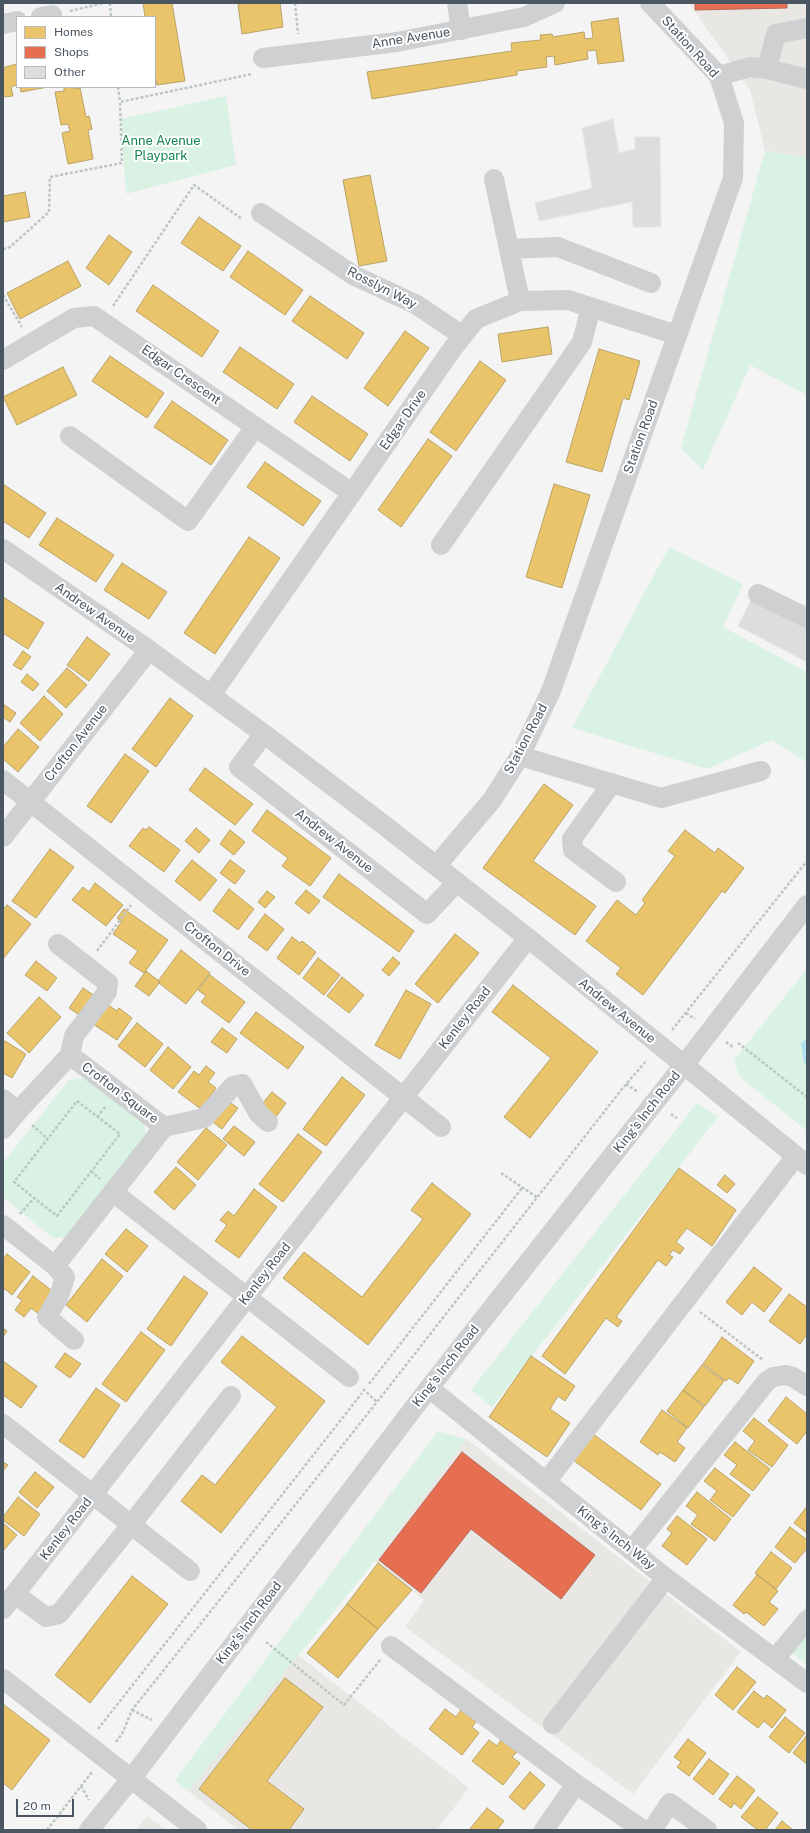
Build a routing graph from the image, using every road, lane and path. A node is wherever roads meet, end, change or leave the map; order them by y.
1 (104, 3) edge
2 (110, 3) edge
3 (295, 3) edge
4 (458, 3) edge
5 (555, 3) edge
6 (650, 3) edge
7 (46, 16) edge
8 (111, 16) edge
9 (16, 21) edge
10 (3, 24) edge
11 (807, 28) edge
12 (461, 30) junction
13 (299, 54) junction
14 (263, 58) joint
15 (767, 68) junction
16 (719, 76) junction
17 (807, 79) edge
18 (118, 88) edge
19 (120, 102) junction
20 (494, 179) dead end
21 (261, 212) joint
22 (3, 248) edge
23 (510, 249) junction
24 (651, 283) dead end
25 (3, 295) edge
26 (520, 301) junction
27 (591, 307) junction
28 (102, 322) junction
29 (677, 335) junction
30 (463, 336) junction
31 (31, 343) junction
32 (3, 360) edge
33 (255, 427) junction
34 (70, 436) dead end
35 (352, 493) junction
36 (441, 545) dead end
37 (3, 550) edge
38 (758, 594) dead end
39 (807, 618) edge
40 (149, 650) junction
41 (211, 695) junction
42 (264, 734) junction
43 (520, 756) junction
44 (761, 771) dead end
45 (3, 780) edge
46 (612, 784) junction
47 (30, 802) junction
48 (3, 837) edge
49 (807, 861) edge
50 (436, 866) junction
51 (457, 882) junction
52 (616, 882) dead end
53 (142, 890) junction
54 (807, 905) edge
55 (528, 938) junction
56 (58, 944) dead end
57 (86, 965) junction
58 (738, 1043) dead end
59 (660, 1045) junction
60 (70, 1055) junction
61 (684, 1064) junction
62 (404, 1097) junction
63 (807, 1097) edge
64 (10, 1105) edge
65 (268, 1122) dead end
66 (164, 1127) junction
67 (441, 1127) dead end
68 (3, 1129) edge
69 (120, 1134) joint
70 (801, 1161) edge
71 (501, 1173) dead end
72 (522, 1188) junction
73 (113, 1192) junction
74 (538, 1198) junction
75 (3, 1225) edge
76 (55, 1266) junction
77 (246, 1298) junction
78 (685, 1300) junction
79 (74, 1340) dead end
80 (773, 1376) junction
81 (349, 1377) dead end
82 (807, 1386) edge
83 (429, 1388) junction
84 (231, 1396) dead end
85 (3, 1424) edge
86 (546, 1482) junction
87 (93, 1494) junction
88 (132, 1525) junction
89 (632, 1550) junction
90 (190, 1571) dead end
91 (666, 1578) junction
92 (9, 1602) edge
93 (807, 1620) edge
94 (266, 1642) dead end
95 (391, 1646) joint
96 (775, 1659) junction
97 (3, 1679) edge
98 (807, 1683) edge
99 (553, 1724) dead end
100 (86, 1744) junction
101 (104, 1758) junction
102 (131, 1778) junction
103 (576, 1784) junction
104 (47, 1830) edge
105 (89, 1830) edge
106 (197, 1830) edge
107 (544, 1830) edge
108 (643, 1830) edge
109 (652, 1830) edge
110 (707, 1830) edge

1 - 7 path
2 - 8 path
3 - 13 path
4 - 12 street
5 - 12 street, Anne Avenue
6 - 16 street, Station Road
9 - 10 street
11 - 15 street
12 - 13 street, Anne Avenue
13 - 14 street, Anne Avenue
14 - 19 path
15 - 16 street
15 - 17 street
16 - 29 street, Station Road
18 - 19 path
19 - 22 path
20 - 23 street
21 - 28 path
21 - 30 street, Rosslyn Way
23 - 24 street
23 - 26 street
25 - 31 path
26 - 27 street, Edgar Drive
26 - 30 street, Edgar Drive
27 - 29 street, Edgar Drive
27 - 36 street
28 - 31 street, Edgar Crescent
28 - 33 street, Edgar Crescent
29 - 43 street, Station Road
30 - 35 street, Edgar Drive
31 - 32 street, Edgar Crescent
33 - 34 street
33 - 35 street, Edgar Crescent
35 - 41 street, Edgar Drive
37 - 40 street, Andrew Avenue
38 - 39 street
40 - 41 street, Andrew Avenue
40 - 47 street, Crofton Avenue
41 - 42 street, Andrew Avenue
42 - 50 street, Andrew Avenue
42 - 51 street, Andrew Avenue
43 - 46 street
43 - 50 street, Station Road
44 - 46 street
45 - 47 street, Crofton Drive
46 - 52 street
47 - 48 street, Crofton Avenue
47 - 53 street, Crofton Drive
49 - 59 path
50 - 51 street, Andrew Avenue
51 - 55 street, Andrew Avenue
53 - 57 path
53 - 62 street, Crofton Drive
54 - 61 street, King's Inch Road
55 - 59 street, Andrew Avenue
55 - 62 street, Kenley Road
56 - 57 street
57 - 60 street
58 - 63 path
59 - 61 street, Andrew Avenue
59 - 74 path
60 - 64 street, Crofton Square
60 - 66 street, Crofton Square
61 - 70 street, Andrew Avenue
61 - 83 street, King's Inch Road
62 - 67 street, Crofton Drive
62 - 77 street, Kenley Road
64 - 68 street, Crofton Square
65 - 66 street
66 - 73 street, Crofton Square
69 - 69 path
70 - 78 street
71 - 72 path
72 - 74 path
72 - 100 path
73 - 76 street, Crofton Square
73 - 77 street
74 - 101 path
75 - 76 street
76 - 79 street
77 - 81 street
77 - 87 street, Kenley Road
78 - 80 path
78 - 86 street
80 - 82 street
80 - 89 street
83 - 86 street, King's Inch Way
83 - 102 street, King's Inch Road
84 - 88 street
85 - 87 street
86 - 89 street, King's Inch Way
87 - 88 street
87 - 92 street, Kenley Road
88 - 90 street
88 - 92 street
89 - 91 street, King's Inch Way
91 - 96 street, King's Inch Way
91 - 99 street
93 - 96 street
94 - 95 path
95 - 103 street
96 - 98 street, King's Inch Way
97 - 100 street
100 - 101 street
101 - 102 street
101 - 104 path
102 - 105 street, King's Inch Road
102 - 106 street
103 - 107 street
103 - 108 street
109 - 110 street

